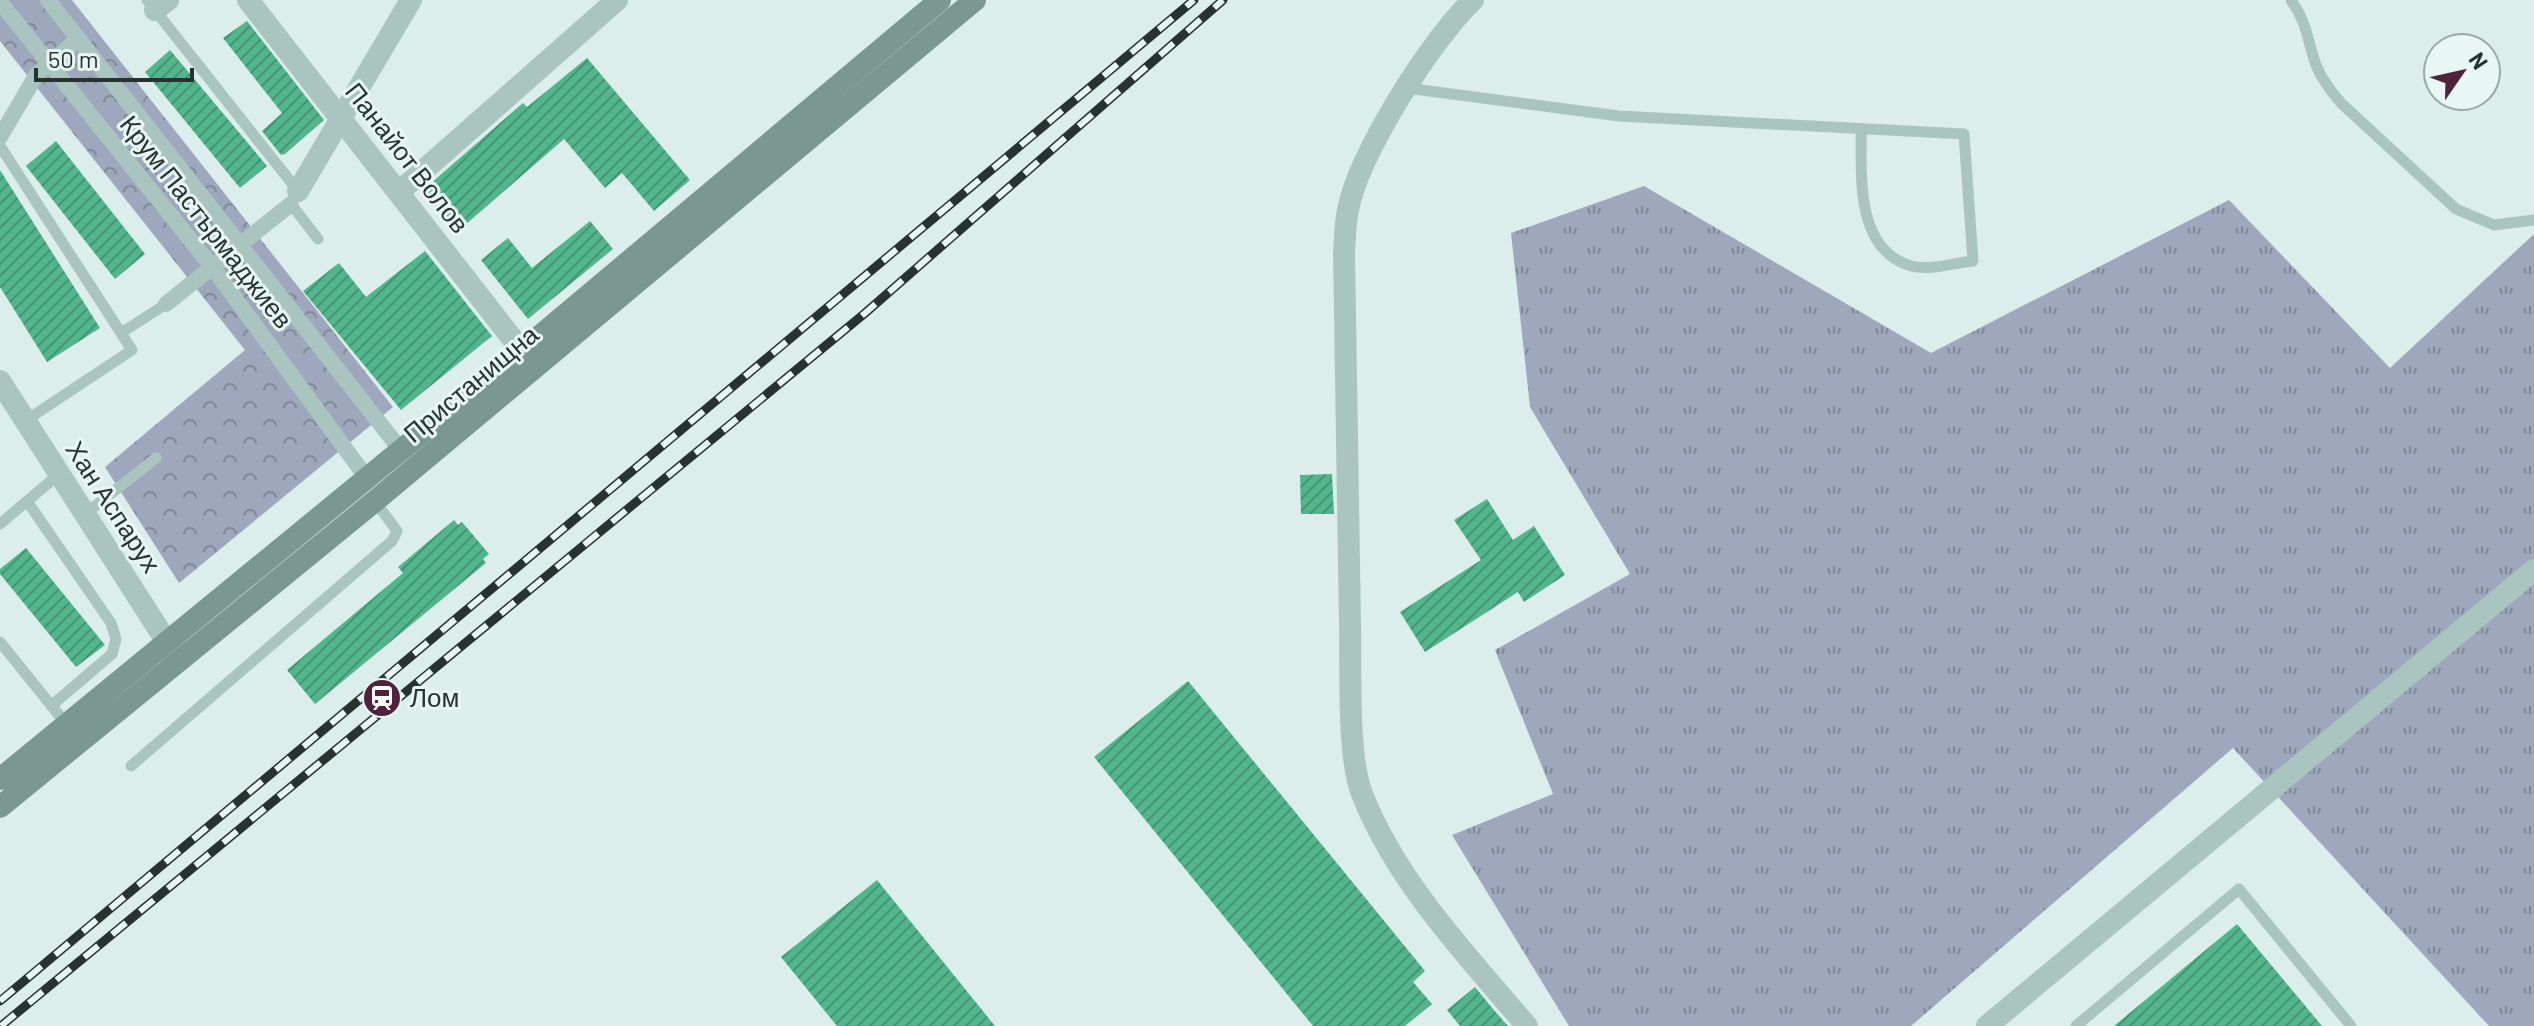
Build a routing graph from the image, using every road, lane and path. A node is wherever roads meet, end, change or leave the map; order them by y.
1 (48, 0) edge
2 (248, 0) edge
3 (411, 0) edge
4 (617, 0) edge
5 (940, 0) edge
6 (975, 0) edge
7 (1459, 0) edge
8 (1473, 0) edge
9 (2291, 0) edge
10 (0, 2) edge
11 (157, 3) edge
12 (1449, 23) junction
13 (78, 39) junction
14 (48, 62) junction
15 (1406, 88) junction
16 (339, 116) junction
17 (1861, 129) junction
18 (0, 137) edge
19 (0, 146) edge
20 (399, 192) junction
21 (295, 198) junction
22 (2534, 220) edge
23 (318, 239) dead end
24 (240, 245) junction
25 (213, 268) junction
26 (166, 304) joint
27 (121, 333) junction
28 (522, 351) junction
29 (0, 381) edge
30 (25, 421) junction
31 (400, 449) junction
32 (156, 458) dead end
33 (59, 474) junction
34 (366, 477) junction
35 (27, 501) junction
36 (375, 501) junction
37 (85, 514) junction
38 (0, 524) edge
39 (2534, 570) edge
40 (0, 642) edge
41 (167, 643) junction
42 (180, 662) junction
43 (51, 706) junction
44 (67, 725) junction
45 (131, 766) dead end
46 (0, 779) edge
47 (0, 807) edge
48 (1527, 1026) edge
49 (1987, 1026) edge
50 (2076, 1026) edge
51 (2351, 1026) edge

1 - 13 street, Крум Пастърмаджиев
2 - 16 street, Панайот Волов
3 - 16 street
4 - 20 street
5 - 28 main road, Пристанищна
6 - 36 main road, Пристанищна
7 - 12 lane
8 - 12 street
9 - 22 lane
10 - 14 street, Крум Пастърмаджиев
11 - 21 lane
12 - 15 street
13 - 14 street
13 - 24 street, Крум Пастърмаджиев
14 - 18 street
14 - 25 street, Крум Пастърмаджиев
15 - 17 lane
15 - 48 street
16 - 20 street, Панайот Волов
16 - 21 street
17 - 17 lane
19 - 27 lane
20 - 28 street, Панайот Волов
21 - 23 lane
21 - 24 street
24 - 25 street
24 - 31 street, Крум Пастърмаджиев
25 - 26 street
25 - 34 street, Крум Пастърмаджиев
26 - 27 lane
27 - 30 lane
28 - 31 main road, Пристанищна
29 - 30 street, Хан Аспарух
30 - 33 street, Хан Аспарух
31 - 34 main road, Пристанищна
32 - 37 lane
33 - 35 lane
33 - 37 street, Хан Аспарух
34 - 41 main road, Пристанищна
35 - 38 lane
35 - 43 lane
36 - 42 main road, Пристанищна
36 - 45 lane
37 - 41 street, Хан Аспарух
39 - 49 street
40 - 43 lane
41 - 42 street, Хан Аспарух
41 - 44 main road, Пристанищна
42 - 47 main road, Пристанищна
43 - 44 lane
44 - 46 main road, Пристанищна
50 - 51 lane

